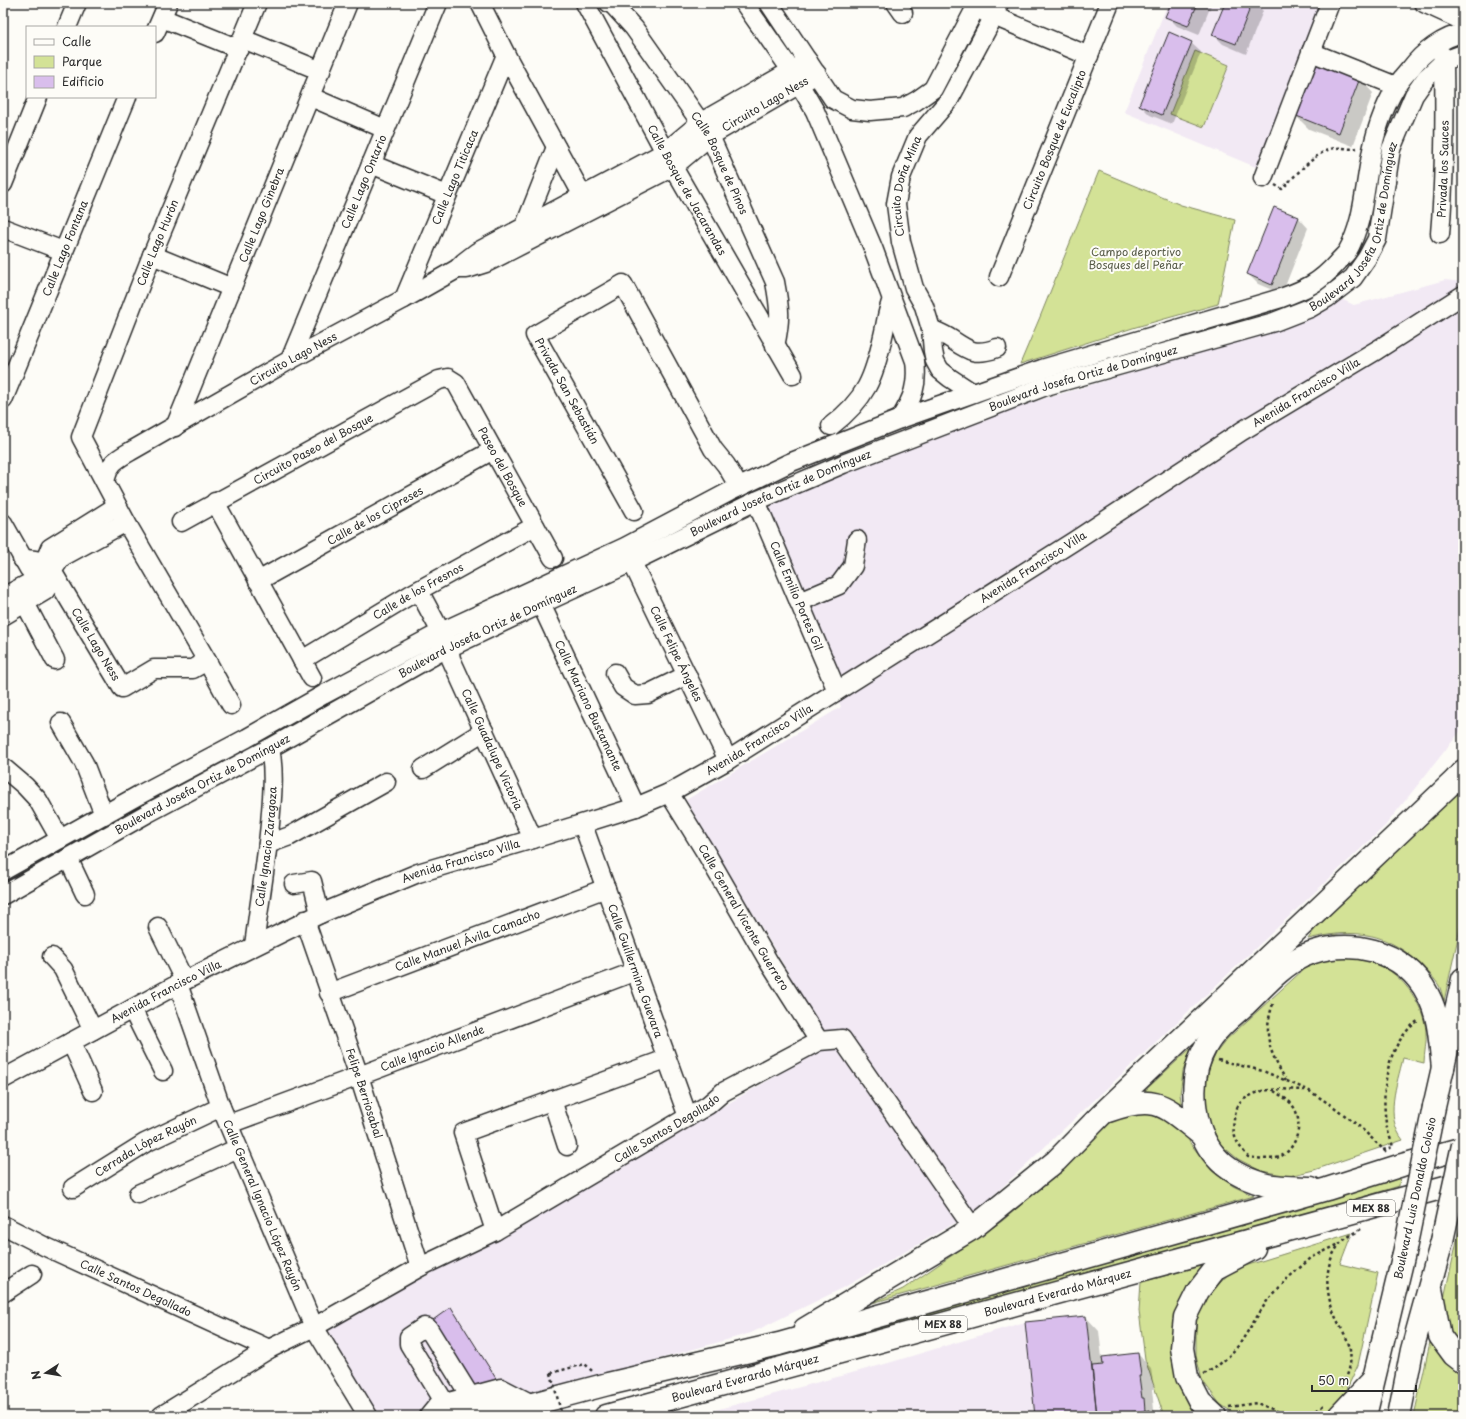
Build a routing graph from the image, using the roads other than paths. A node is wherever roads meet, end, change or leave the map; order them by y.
1 (77, 3) edge
2 (257, 3) edge
3 (348, 3) edge
4 (438, 3) edge
5 (480, 3) edge
6 (585, 3) edge
7 (609, 3) edge
8 (744, 3) edge
9 (769, 3) edge
10 (1110, 3) edge
11 (1330, 3) edge
12 (1424, 3) edge
13 (977, 6) edge
14 (996, 10) edge
15 (161, 18) edge
16 (1463, 21) edge
17 (67, 26) edge
18 (1463, 33) edge
19 (241, 44) junction
20 (1437, 44) junction
21 (1312, 52) junction
22 (1463, 54) edge
23 (506, 55) junction
24 (1089, 56) junction
25 (1418, 59) junction
26 (1444, 61) junction
27 (813, 68) junction
28 (321, 71) junction
29 (795, 77) junction
30 (1426, 78) junction
31 (1396, 86) junction
32 (933, 88) junction
33 (311, 97) junction
34 (37, 98) edge
35 (126, 98) edge
36 (949, 100) junction
37 (1445, 105) junction
38 (385, 128) junction
39 (705, 129) junction
40 (1373, 144) junction
41 (10, 145) edge
42 (556, 147) junction
43 (1391, 149) junction
44 (669, 160) junction
45 (371, 164) junction
46 (1263, 178) road end
47 (3, 184) edge
48 (447, 195) junction
49 (587, 203) junction
50 (3, 228) edge
51 (524, 228) junction
52 (1440, 234) dead end
53 (63, 251) junction
54 (152, 255) junction
55 (458, 269) junction
56 (999, 277) dead end
57 (232, 288) junction
58 (914, 288) junction
59 (1290, 295) junction
60 (1463, 295) edge
61 (404, 299) junction
62 (891, 300) junction
63 (1297, 313) junction
64 (1200, 322) junction
65 (931, 329) junction
66 (907, 341) junction
67 (1205, 341) junction
68 (775, 346) junction
69 (997, 348) dead end
70 (880, 353) junction
71 (290, 360) junction
72 (793, 375) dead end
73 (448, 378) joint
74 (973, 393) junction
75 (3, 400) edge
76 (900, 419) junction
77 (830, 426) dead end
78 (175, 427) junction
79 (837, 445) junction
80 (493, 450) junction
81 (130, 451) junction
82 (843, 464) junction
83 (105, 482) junction
84 (734, 489) junction
85 (756, 500) junction
86 (215, 502) junction
87 (116, 503) junction
88 (704, 505) junction
89 (634, 511) dead end
90 (126, 522) junction
91 (181, 522) dead end
92 (714, 522) junction
93 (3, 523) edge
94 (535, 526) junction
95 (857, 540) dead end
96 (629, 555) junction
97 (554, 558) dead end
98 (22, 559) junction
99 (48, 567) junction
100 (35, 580) junction
101 (258, 581) junction
102 (415, 593) junction
103 (3, 597) edge
104 (799, 602) junction
105 (25, 603) junction
106 (541, 604) junction
107 (3, 616) edge
108 (442, 645) junction
109 (55, 660) dead end
110 (302, 660) junction
111 (207, 661) junction
112 (615, 673) dead end
113 (687, 675) junction
114 (312, 678) dead end
115 (837, 692) junction
116 (231, 705) dead end
117 (61, 723) dead end
118 (484, 731) junction
119 (270, 748) junction
120 (728, 760) junction
121 (5, 769) dead end
122 (423, 769) dead end
123 (1463, 770) edge
124 (386, 782) dead end
125 (669, 793) junction
126 (139, 795) junction
127 (636, 807) junction
128 (148, 813) junction
129 (104, 815) junction
130 (583, 824) junction
131 (60, 839) junction
132 (533, 840) junction
133 (268, 844) junction
134 (68, 858) junction
135 (3, 870) edge
136 (294, 884) dead end
137 (606, 888) junction
138 (85, 894) dead end
139 (3, 895) edge
140 (312, 917) junction
141 (158, 927) dead end
142 (254, 946) junction
143 (52, 957) dead end
144 (636, 972) junction
145 (1463, 979) edge
146 (181, 982) junction
147 (329, 993) junction
148 (132, 1009) junction
149 (93, 1030) junction
150 (819, 1041) junction
151 (71, 1042) junction
152 (666, 1059) junction
153 (1442, 1068) junction
154 (163, 1071) dead end
155 (359, 1076) junction
156 (3, 1078) edge
157 (93, 1091) dead end
158 (552, 1100) junction
159 (221, 1107) junction
160 (1104, 1112) junction
161 (688, 1117) junction
162 (229, 1124) junction
163 (1203, 1136) junction
164 (1463, 1145) edge
165 (567, 1146) dead end
166 (238, 1148) junction
167 (1463, 1148) edge
168 (1463, 1182) edge
169 (72, 1188) dead end
170 (1327, 1189) junction
171 (138, 1194) dead end
172 (3, 1225) edge
173 (973, 1228) junction
174 (495, 1231) junction
175 (1280, 1232) junction
176 (420, 1267) junction
177 (32, 1274) dead end
178 (1430, 1283) junction
179 (3, 1293) edge
180 (314, 1327) junction
181 (779, 1344) junction
182 (269, 1349) junction
183 (1463, 1362) edge
184 (1374, 1380) junction
185 (1405, 1386) junction
186 (470, 1396) junction
187 (523, 1406) junction
188 (446, 1409) edge
189 (1219, 1412) edge
190 (1338, 1412) edge
191 (161, 1416) edge
192 (368, 1416) edge
193 (429, 1416) edge
194 (487, 1416) edge
195 (606, 1416) edge
196 (1365, 1416) edge
197 (1373, 1416) edge
198 (1391, 1416) edge
199 (1399, 1416) edge

1 - 17 street
2 - 19 street, Calle Lago Hurón
3 - 28 street, Calle Lago Ginebra
4 - 38 street, Calle Lago Ontario
5 - 23 street
6 - 44 street, Calle Bosque de Jacarandas
7 - 39 street, Calle Bosque de Pinos
8 - 29 street
9 - 27 street
10 - 24 street, Circuito Bosque de Eucalipto
11 - 21 street
12 - 16 street
13 - 14 street
13 - 32 street
14 - 24 street
14 - 36 street, Circuito Doña Mina
15 - 19 street
18 - 20 street, Boulevard Josefa Ortiz de Domínguez
19 - 28 street
19 - 54 street, Calle Lago Hurón
20 - 25 street, Boulevard Josefa Ortiz de Domínguez
20 - 26 street, Privada los Sauces
21 - 31 street
21 - 46 street
22 - 26 street, Boulevard Josefa Ortiz de Domínguez
23 - 42 street
23 - 48 street, Calle Lago Titicaca
24 - 56 street, Circuito Bosque de Eucalipto
25 - 30 street, Privada los Sauces
25 - 31 street, Boulevard Josefa Ortiz de Domínguez
26 - 30 street, Boulevard Josefa Ortiz de Domínguez
26 - 37 street, Privada los Sauces
27 - 29 street, Circuito Lago Ness
27 - 32 street
28 - 33 street, Calle Lago Ginebra
29 - 39 street, Circuito Lago Ness
29 - 62 street
30 - 37 street, Privada los Sauces
30 - 43 street, Boulevard Josefa Ortiz de Domínguez
31 - 40 street, Boulevard Josefa Ortiz de Domínguez
32 - 36 street
33 - 38 street
33 - 57 street, Calle Lago Ginebra
34 - 41 street
35 - 53 street, Calle Lago Fontana
36 - 58 street, Circuito Doña Mina
37 - 52 street, Privada los Sauces
38 - 45 street, Calle Lago Ontario
39 - 44 street, Circuito Lago Ness
39 - 68 street, Calle Bosque de Pinos
40 - 43 street
40 - 59 street, Boulevard Josefa Ortiz de Domínguez
41 - 47 street
42 - 49 street
42 - 51 street
43 - 63 street, Boulevard Josefa Ortiz de Domínguez
44 - 49 street, Circuito Lago Ness
44 - 68 street, Calle Bosque de Jacarandas
45 - 48 street
45 - 71 street, Calle Lago Ontario
48 - 61 street, Calle Lago Titicaca
49 - 51 street, Circuito Lago Ness
49 - 55 street, Circuito Lago Ness
50 - 53 street
51 - 55 street, Circuito Lago Ness
53 - 75 street, Calle Lago Fontana
54 - 57 street
54 - 83 street, Calle Lago Hurón
55 - 61 street, Circuito Lago Ness
57 - 78 street, Calle Lago Ginebra
58 - 62 street
58 - 65 street, Circuito Doña Mina
59 - 63 street
59 - 64 street, Boulevard Josefa Ortiz de Domínguez
60 - 115 street, Avenida Francisco Villa
61 - 71 street, Circuito Lago Ness
62 - 66 street
62 - 70 street
63 - 67 street, Boulevard Josefa Ortiz de Domínguez
64 - 67 street
64 - 74 street, Boulevard Josefa Ortiz de Domínguez
65 - 66 street
65 - 69 street
65 - 74 street, Circuito Doña Mina
66 - 70 street
66 - 76 street
67 - 82 street, Boulevard Josefa Ortiz de Domínguez
68 - 72 street, Calle Bosque de Jacarandas
70 - 77 street
71 - 78 street, Circuito Lago Ness
73 - 80 street, Paseo del Bosque
73 - 86 street, Circuito Paseo del Bosque
74 - 76 street, Boulevard Josefa Ortiz de Domínguez
76 - 79 street, Boulevard Josefa Ortiz de Domínguez
78 - 81 street, Circuito Lago Ness
79 - 82 street
79 - 84 street, Boulevard Josefa Ortiz de Domínguez
80 - 94 street, Paseo del Bosque
80 - 101 street, Calle de los Cipreses
81 - 83 street, Circuito Lago Ness
81 - 87 street
82 - 85 street, Boulevard Josefa Ortiz de Domínguez
83 - 87 street, Calle Lago Hurón
84 - 88 street, Boulevard Josefa Ortiz de Domínguez
84 - 89 street, Privada San Sebastián
85 - 92 street, Boulevard Josefa Ortiz de Domínguez
85 - 104 street, Calle Emilio Portes Gil
86 - 91 street, Circuito Paseo del Bosque
86 - 101 street
87 - 90 street
87 - 99 street
88 - 92 street
88 - 96 street, Boulevard Josefa Ortiz de Domínguez
90 - 99 street
90 - 111 street
92 - 96 street, Boulevard Josefa Ortiz de Domínguez
93 - 98 street
94 - 97 street, Paseo del Bosque
94 - 102 street, Calle de los Fresnos
95 - 104 street
96 - 106 street, Boulevard Josefa Ortiz de Domínguez
96 - 108 street, Boulevard Josefa Ortiz de Domínguez
96 - 113 street, Calle Felipe Ángeles
98 - 99 street
98 - 100 street
99 - 100 street
99 - 105 street
99 - 111 street, Calle Lago Ness
100 - 103 street
101 - 110 street
102 - 108 street, Calle Guadalupe Victoria
102 - 110 street, Calle de los Fresnos
104 - 115 street, Calle Emilio Portes Gil
105 - 107 street
105 - 109 street
106 - 108 street, Boulevard Josefa Ortiz de Domínguez
106 - 127 street, Calle Mariano Bustamante
108 - 118 street, Calle Guadalupe Victoria
108 - 119 street, Boulevard Josefa Ortiz de Domínguez
108 - 126 street, Boulevard Josefa Ortiz de Domínguez
110 - 114 street
111 - 116 street
112 - 113 street
113 - 120 street, Calle Felipe Ángeles
115 - 120 street, Avenida Francisco Villa
117 - 129 street
118 - 122 street
118 - 132 street, Calle Guadalupe Victoria
119 - 128 street, Boulevard Josefa Ortiz de Domínguez
119 - 133 street, Calle Ignacio Zaragoza
120 - 125 street, Avenida Francisco Villa
121 - 131 street
123 - 160 main road
124 - 133 street
125 - 127 street, Avenida Francisco Villa
125 - 150 street, Calle General Vicente Guerrero
126 - 128 street
126 - 129 street, Boulevard Josefa Ortiz de Domínguez
127 - 130 street, Avenida Francisco Villa
128 - 134 street, Boulevard Josefa Ortiz de Domínguez
129 - 131 street, Boulevard Josefa Ortiz de Domínguez
130 - 132 street, Avenida Francisco Villa
130 - 137 street, Calle Guillermina Guevara
131 - 135 street, Boulevard Josefa Ortiz de Domínguez
132 - 140 street, Avenida Francisco Villa
133 - 142 street, Calle Ignacio Zaragoza
134 - 138 street
134 - 139 street, Boulevard Josefa Ortiz de Domínguez
136 - 140 street, Felipe Berriosabal
137 - 144 street, Calle Guillermina Guevara
137 - 147 street, Calle Manuel Ávila Camacho
140 - 142 street, Avenida Francisco Villa
140 - 147 street, Felipe Berriosabal
141 - 146 street, Calle General Ignacio López Rayón
142 - 146 street, Avenida Francisco Villa
143 - 149 street
144 - 152 street, Calle Guillermina Guevara
144 - 155 street, Calle Ignacio Allende
145 - 153 main road, Boulevard Luis Donaldo Colosio
146 - 148 street, Avenida Francisco Villa
146 - 159 street, Calle General Ignacio López Rayón
147 - 155 street, Felipe Berriosabal
148 - 149 street, Avenida Francisco Villa
148 - 154 street
149 - 151 street, Avenida Francisco Villa
150 - 161 street, Calle Santos Degollado
150 - 173 street, Calle Santos Degollado
151 - 156 street, Avenida Francisco Villa
151 - 157 street
152 - 158 street
152 - 161 street, Calle Guillermina Guevara
153 - 163 main road
153 - 184 main road, Boulevard Luis Donaldo Colosio, bridge
155 - 162 street, Calle Ignacio Allende
155 - 176 street, Felipe Berriosabal
158 - 165 street
158 - 174 street
159 - 162 street, Calle General Ignacio López Rayón
159 - 169 street, Cerrada López Rayón
160 - 163 main road
160 - 173 main road
161 - 174 street, Calle Santos Degollado
162 - 166 street, Calle General Ignacio López Rayón
163 - 170 main road
164 - 178 main road, bridge
166 - 171 street
166 - 180 street, Calle General Ignacio López Rayón
167 - 170 main road, MEX 88
168 - 175 main road, Boulevard Everardo Márquez / MEX 88
170 - 181 main road, MEX 88
172 - 182 street, Calle Santos Degollado
173 - 181 main road
174 - 176 street, Calle Santos Degollado
175 - 189 main road
175 - 195 main road, Boulevard Everardo Márquez / MEX 88
176 - 180 street, Calle Santos Degollado
177 - 179 street
178 - 183 main road
178 - 185 main road
180 - 182 street, Calle Santos Degollado
180 - 192 street, Calle General Ignacio López Rayón
181 - 187 main road, MEX 88
182 - 191 street, Calle Santos Degollado
184 - 190 main road
184 - 196 main road, Boulevard Luis Donaldo Colosio
184 - 197 main road
185 - 198 main road
185 - 199 main road
186 - 187 street
186 - 188 street
186 - 188 street
187 - 188 street
187 - 194 main road, MEX 88
188 - 193 street

